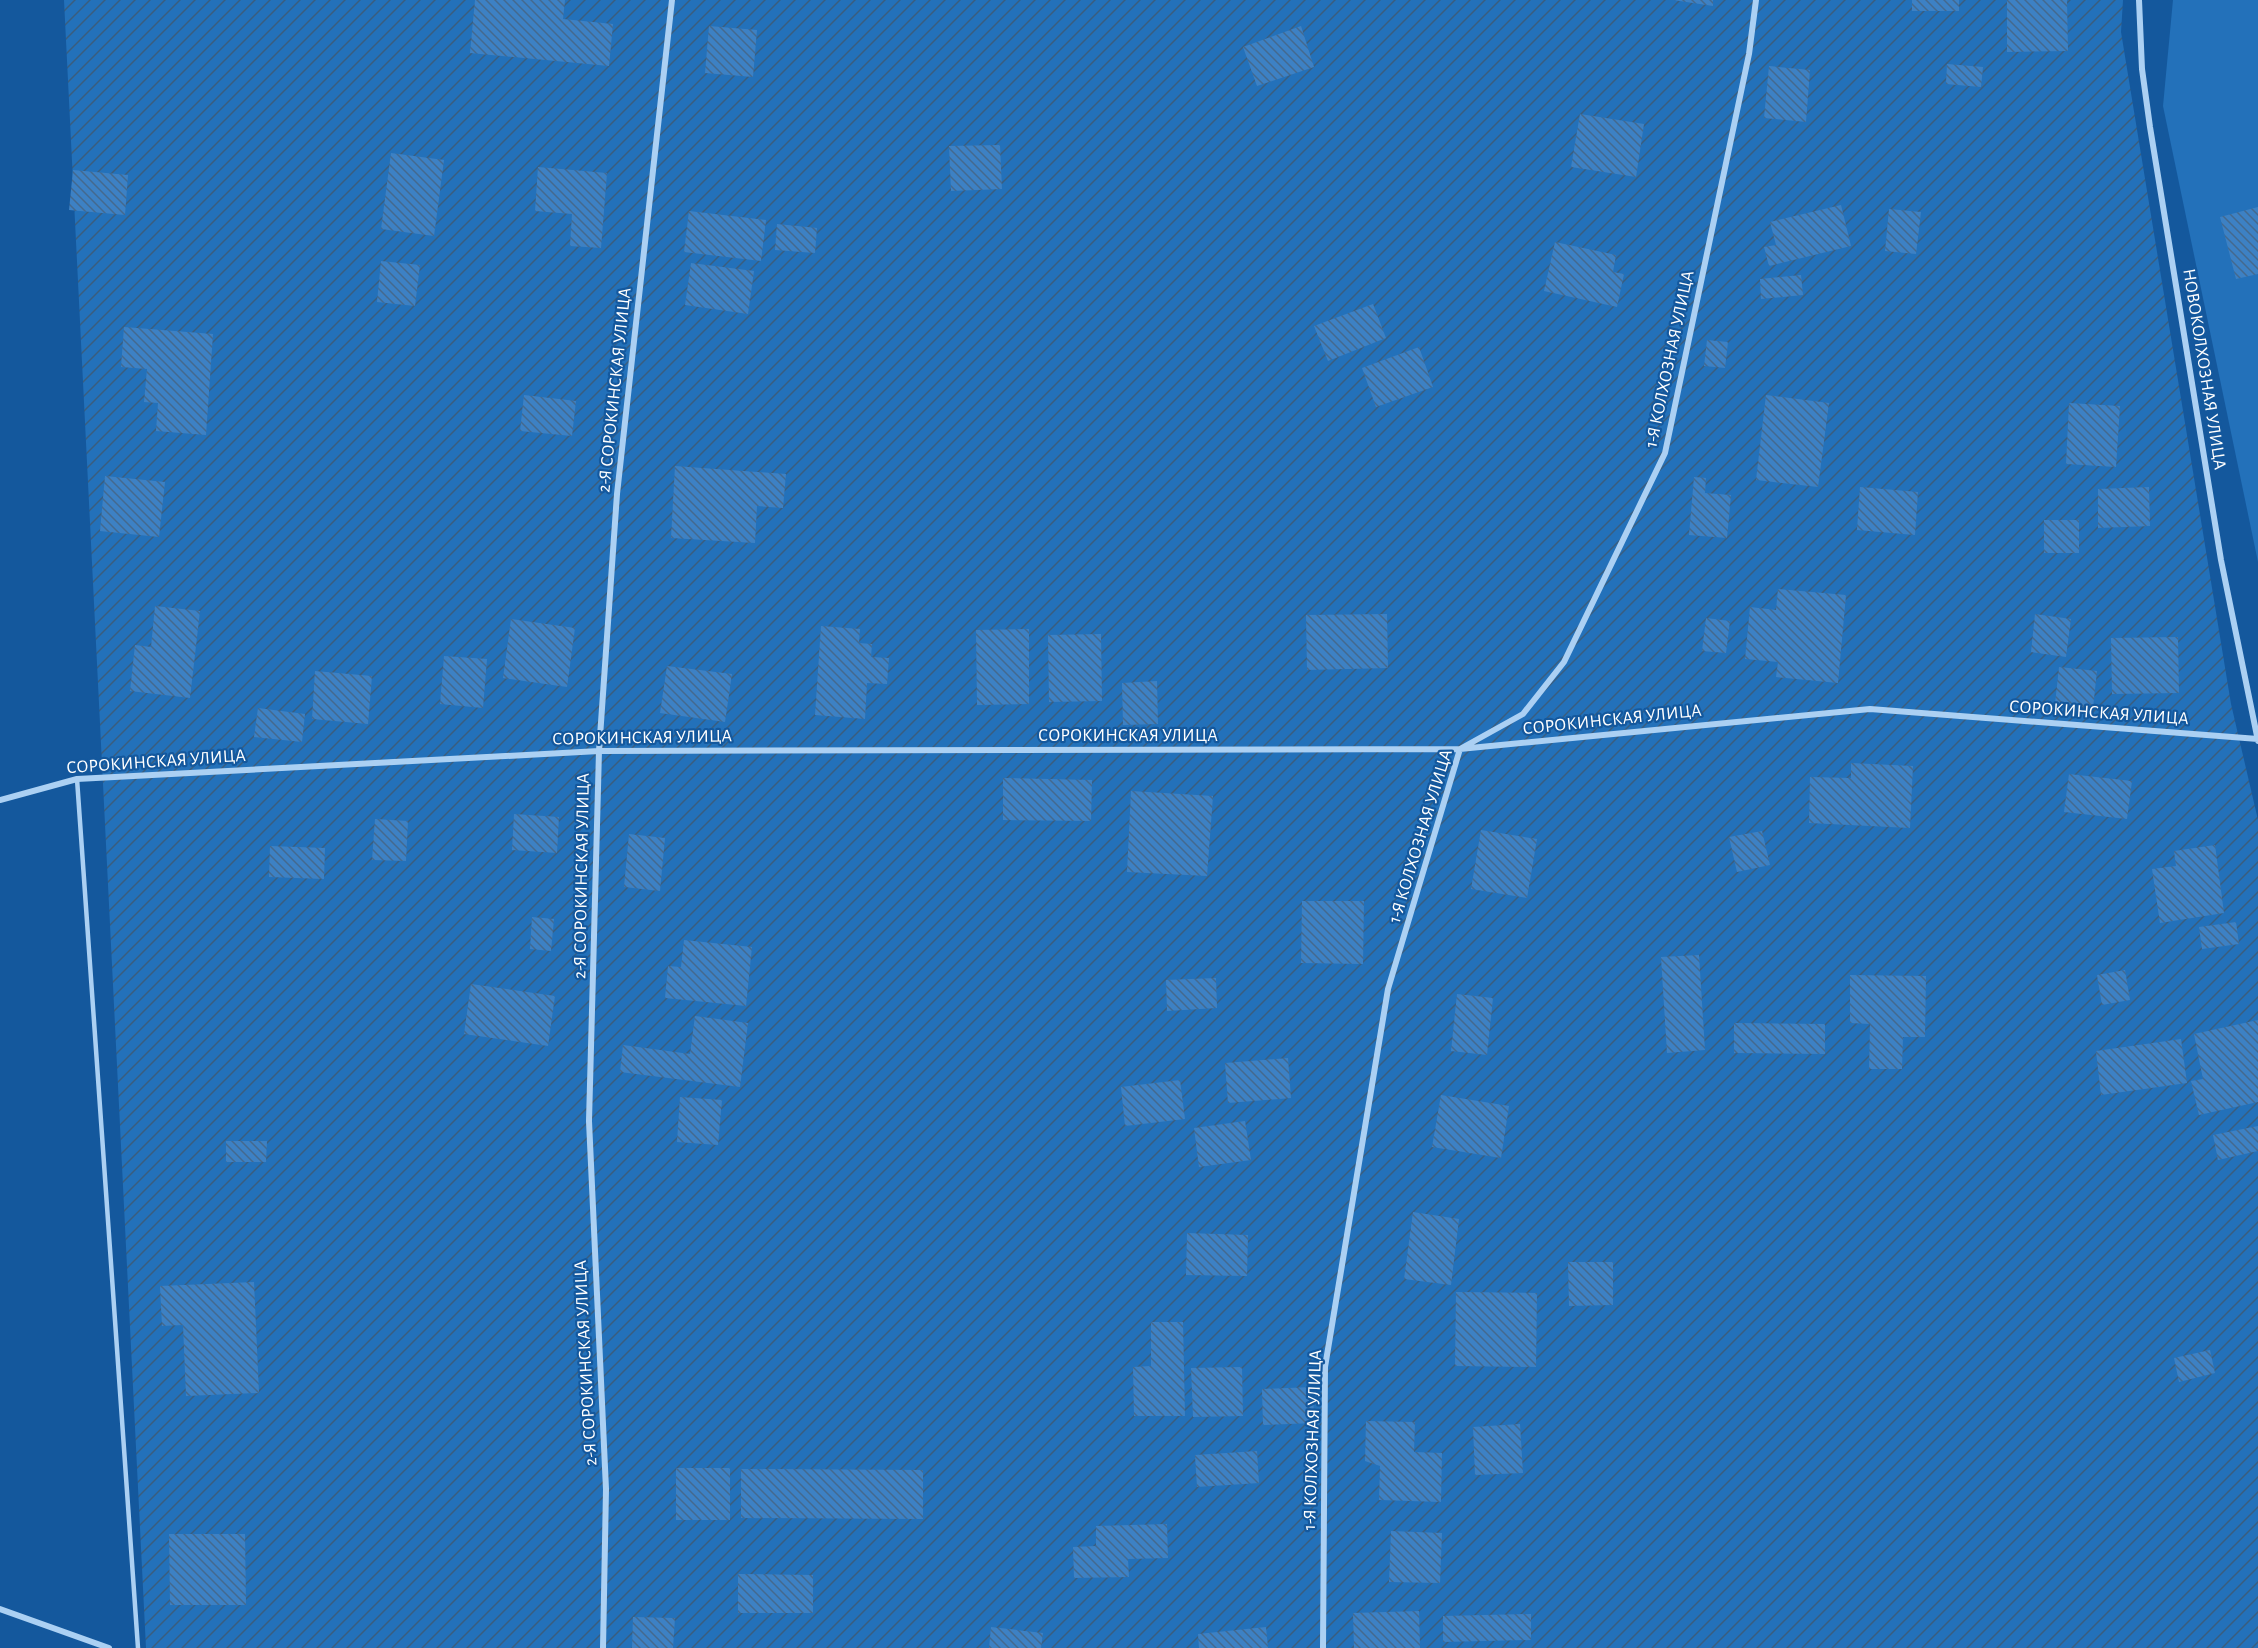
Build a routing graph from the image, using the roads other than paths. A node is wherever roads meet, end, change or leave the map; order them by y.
1 (672, 0) edge
2 (1756, 0) edge
3 (2139, 0) edge
4 (2258, 740) edge
5 (1460, 749) junction
6 (599, 751) junction
7 (77, 779) junction
8 (0, 800) edge
9 (0, 1610) edge
10 (109, 1648) edge
11 (138, 1648) edge
12 (603, 1648) edge
13 (1323, 1648) edge

1 - 6 street, 2-Я СОРОКИНСКАЯ УЛИЦА
2 - 5 street, 1-Я КОЛХОЗНАЯ УЛИЦА
3 - 4 street, НОВОКОЛХОЗНАЯ УЛИЦА
4 - 5 street, СОРОКИНСКАЯ УЛИЦА
5 - 6 street, СОРОКИНСКАЯ УЛИЦА
5 - 13 street, 1-Я КОЛХОЗНАЯ УЛИЦА
6 - 7 street, СОРОКИНСКАЯ УЛИЦА
6 - 12 street, 2-Я СОРОКИНСКАЯ УЛИЦА
7 - 8 street, СОРОКИНСКАЯ УЛИЦА
7 - 11 lane
9 - 10 street

